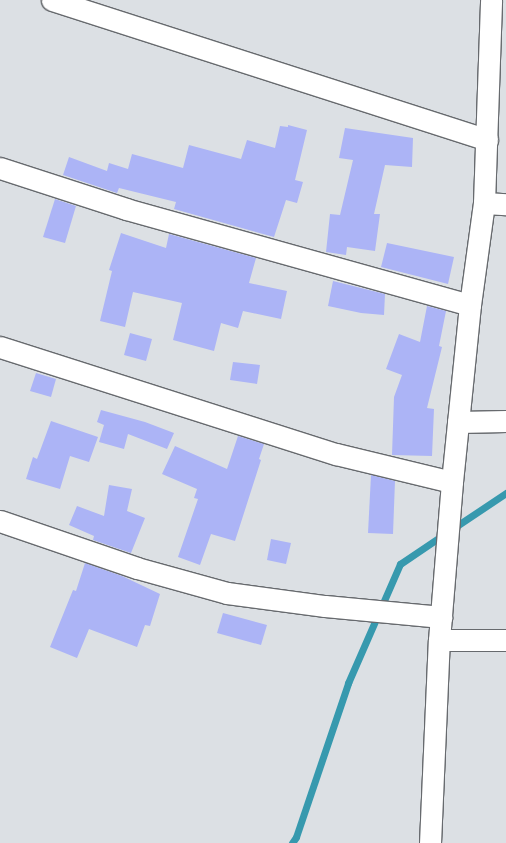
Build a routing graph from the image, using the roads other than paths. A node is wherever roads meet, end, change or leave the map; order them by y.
1 (52, 0) edge
2 (496, 2) edge
3 (487, 140) junction
4 (0, 168) edge
5 (484, 203) junction
6 (506, 204) edge
7 (470, 306) junction
8 (0, 347) edge
9 (506, 421) edge
10 (458, 422) junction
11 (452, 482) junction
12 (0, 521) edge
13 (441, 617) junction
14 (439, 640) junction
15 (506, 640) edge
16 (430, 843) edge

1 - 3 street
2 - 3 street
3 - 5 street
4 - 7 street
5 - 6 street
5 - 7 street
7 - 10 street
8 - 11 street
9 - 10 street
10 - 11 street
11 - 13 street
12 - 13 street
13 - 14 street
14 - 15 street
14 - 16 street

